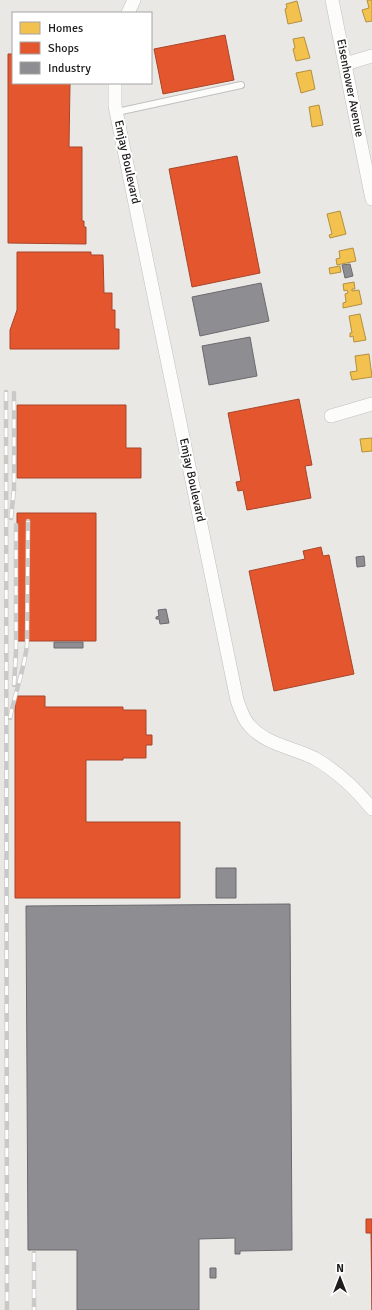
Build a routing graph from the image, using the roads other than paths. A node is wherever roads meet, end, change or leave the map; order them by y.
1 (134, 0) edge
2 (332, 0) edge
3 (128, 12) edge
4 (372, 56) edge
5 (345, 64) junction
6 (115, 84) edge
7 (241, 85) dead end
8 (117, 112) junction
9 (372, 199) edge
10 (372, 404) edge
11 (331, 416) dead end
12 (372, 809) edge

1 - 3 street
2 - 5 street, Eisenhower Avenue
4 - 5 street
5 - 9 street, Eisenhower Avenue
6 - 8 street, Emjay Boulevard
7 - 8 lane
8 - 12 street, Emjay Boulevard
10 - 11 street

